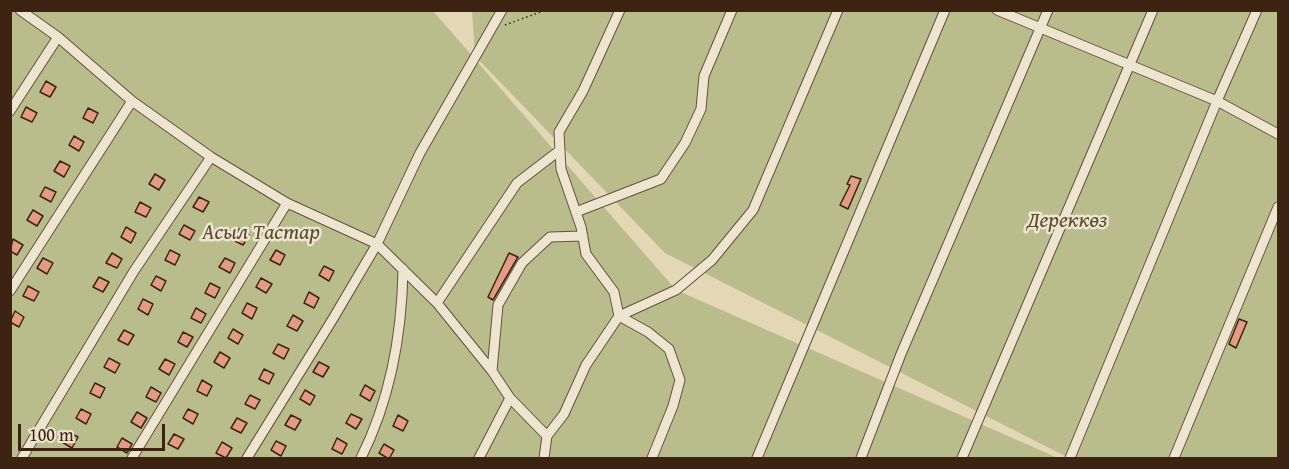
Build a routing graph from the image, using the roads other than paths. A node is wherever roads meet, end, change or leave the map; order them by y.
1 (20, 10) edge
2 (502, 10) edge
3 (621, 10) edge
4 (732, 10) edge
5 (838, 10) edge
6 (945, 10) edge
7 (997, 10) edge
8 (1048, 10) edge
9 (1153, 10) edge
10 (1257, 10) edge
11 (1041, 29) junction
12 (58, 37) junction
13 (1128, 66) junction
14 (132, 100) junction
15 (1217, 101) junction
16 (10, 111) edge
17 (1278, 134) edge
18 (560, 150) junction
19 (211, 157) junction
20 (287, 203) junction
21 (1278, 207) edge
22 (576, 212) junction
23 (583, 236) junction
24 (377, 244) junction
25 (403, 269) junction
26 (10, 291) edge
27 (437, 303) junction
28 (619, 316) junction
29 (492, 370) junction
30 (510, 398) junction
31 (547, 436) junction
32 (22, 459) edge
33 (132, 459) edge
34 (247, 459) edge
35 (361, 459) edge
36 (479, 459) edge
37 (544, 459) edge
38 (652, 459) edge
39 (757, 459) edge
40 (861, 459) edge
41 (962, 459) edge
42 (1070, 459) edge
43 (1174, 459) edge

1 - 12 street
2 - 24 street
3 - 18 street
4 - 22 street
5 - 28 street
6 - 39 street
7 - 11 street
8 - 11 street
9 - 13 street
10 - 15 street
11 - 13 street
11 - 40 street
12 - 14 street
12 - 16 street
13 - 15 street
13 - 41 street
14 - 19 street
14 - 26 street
15 - 17 street
15 - 42 street
18 - 22 street
18 - 27 street
19 - 20 street
19 - 32 street
20 - 24 street
20 - 33 street
21 - 43 street
22 - 23 street
23 - 28 street
23 - 29 street
24 - 25 street
24 - 34 street
25 - 27 street
25 - 35 street
27 - 29 street
28 - 31 street
28 - 38 street
29 - 30 street
30 - 31 street
30 - 36 street
31 - 37 street

